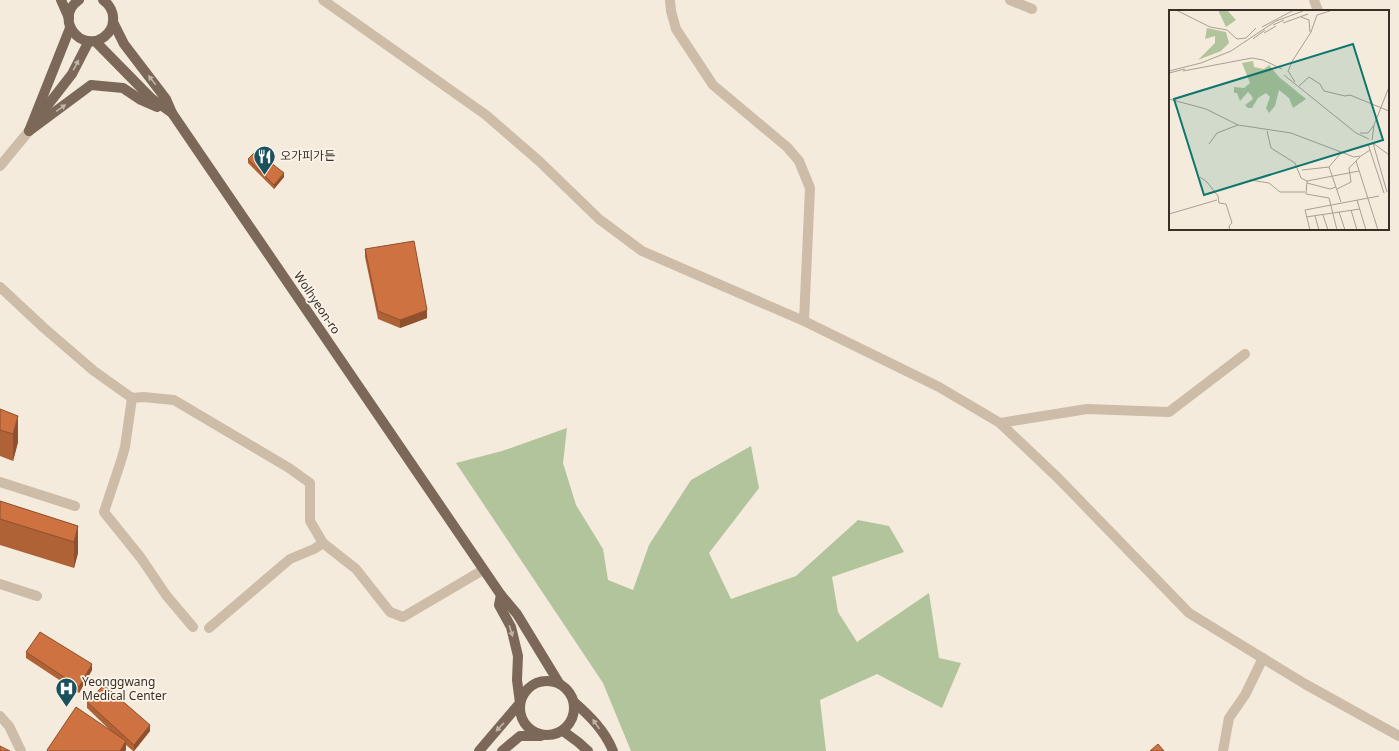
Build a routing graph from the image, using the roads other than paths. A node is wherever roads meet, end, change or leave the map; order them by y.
1 (61, 0) edge
2 (102, 0) edge
3 (670, 0) edge
4 (1010, 0) edge
5 (1314, 0) edge
6 (76, 1) edge
7 (326, 1) edge
8 (110, 4) edge
9 (1032, 9) dead end
10 (1318, 10) edge
11 (113, 22) junction
12 (69, 23) junction
13 (92, 41) junction
14 (172, 113) junction
15 (29, 130) junction
16 (0, 166) edge
17 (0, 287) edge
18 (804, 321) junction
19 (1245, 354) dead end
20 (132, 398) junction
21 (1000, 423) junction
22 (0, 482) edge
23 (75, 506) dead end
24 (323, 543) junction
25 (483, 570) junction
26 (0, 584) edge
27 (501, 595) junction
28 (37, 596) dead end
29 (193, 627) dead end
30 (209, 628) dead end
31 (1263, 658) junction
32 (559, 683) junction
33 (574, 702) junction
34 (520, 703) junction
35 (0, 716) edge
36 (563, 731) junction
37 (546, 736) junction
38 (1399, 736) edge
39 (21, 751) edge
40 (479, 751) edge
41 (502, 751) edge
42 (588, 751) edge
43 (613, 751) edge
44 (1223, 751) edge

1 - 12 main road
2 - 8 main road
3 - 18 street
4 - 9 street
5 - 10 street
6 - 12 main road
7 - 18 street
8 - 11 main road
11 - 13 main road
14 -> 11 main road
12 - 13 main road, Wolhyeon-ro
12 - 15 main road
13 - 14 main road, Wolhyeon-ro
15 -> 13 main road
15 -> 14 main road
14 - 25 main road, Wolhyeon-ro
15 - 16 street
17 - 20 street
18 - 21 street
19 - 21 street
20 - 24 street
20 - 29 street
21 - 31 street
22 - 23 street
24 - 25 street
24 - 30 street
25 - 27 main road, Wolhyeon-ro
26 - 28 street
27 - 32 main road, Wolhyeon-ro
27 -> 34 main road
31 - 38 street
31 - 44 street
32 - 33 main road
32 - 34 main road
33 - 36 main road
43 -> 33 main road
34 - 37 main road
34 -> 40 main road
35 - 39 street
36 - 37 main road
36 - 42 main road
37 - 41 main road

